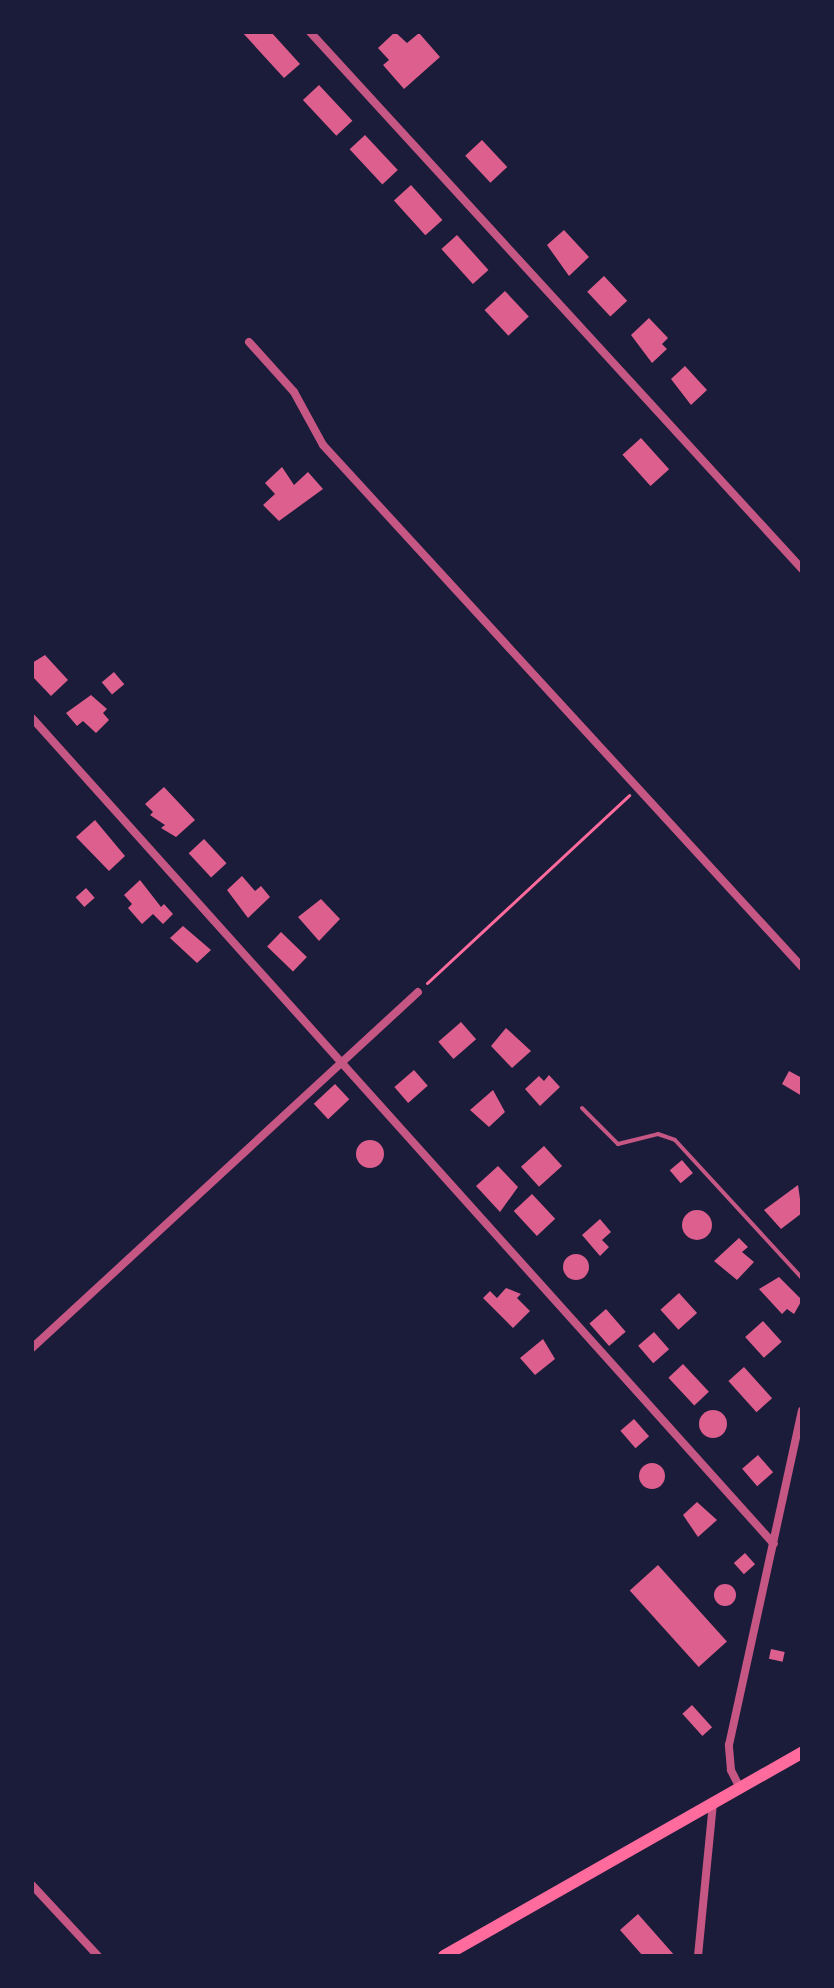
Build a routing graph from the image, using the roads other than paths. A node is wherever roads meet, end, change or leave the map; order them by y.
1 (310, 32) edge
2 (249, 342) dead end
3 (802, 569) edge
4 (32, 718) edge
5 (802, 967) edge
6 (418, 992) road end
7 (342, 1060) junction
8 (582, 1108) dead end
9 (802, 1278) edge
10 (32, 1348) edge
11 (802, 1411) edge
12 (774, 1544) junction
13 (802, 1753) edge
14 (740, 1788) junction
15 (713, 1803) junction
16 (32, 1885) edge
17 (98, 1956) edge
18 (444, 1956) edge
19 (698, 1956) edge

1 - 3 street
2 - 5 street
4 - 7 street
6 - 7 street
7 - 10 street
7 - 12 street
8 - 9 lane
11 - 12 street
12 - 14 street
13 - 14 main road
14 - 15 main road
15 - 18 main road
15 - 19 street
16 - 17 street

